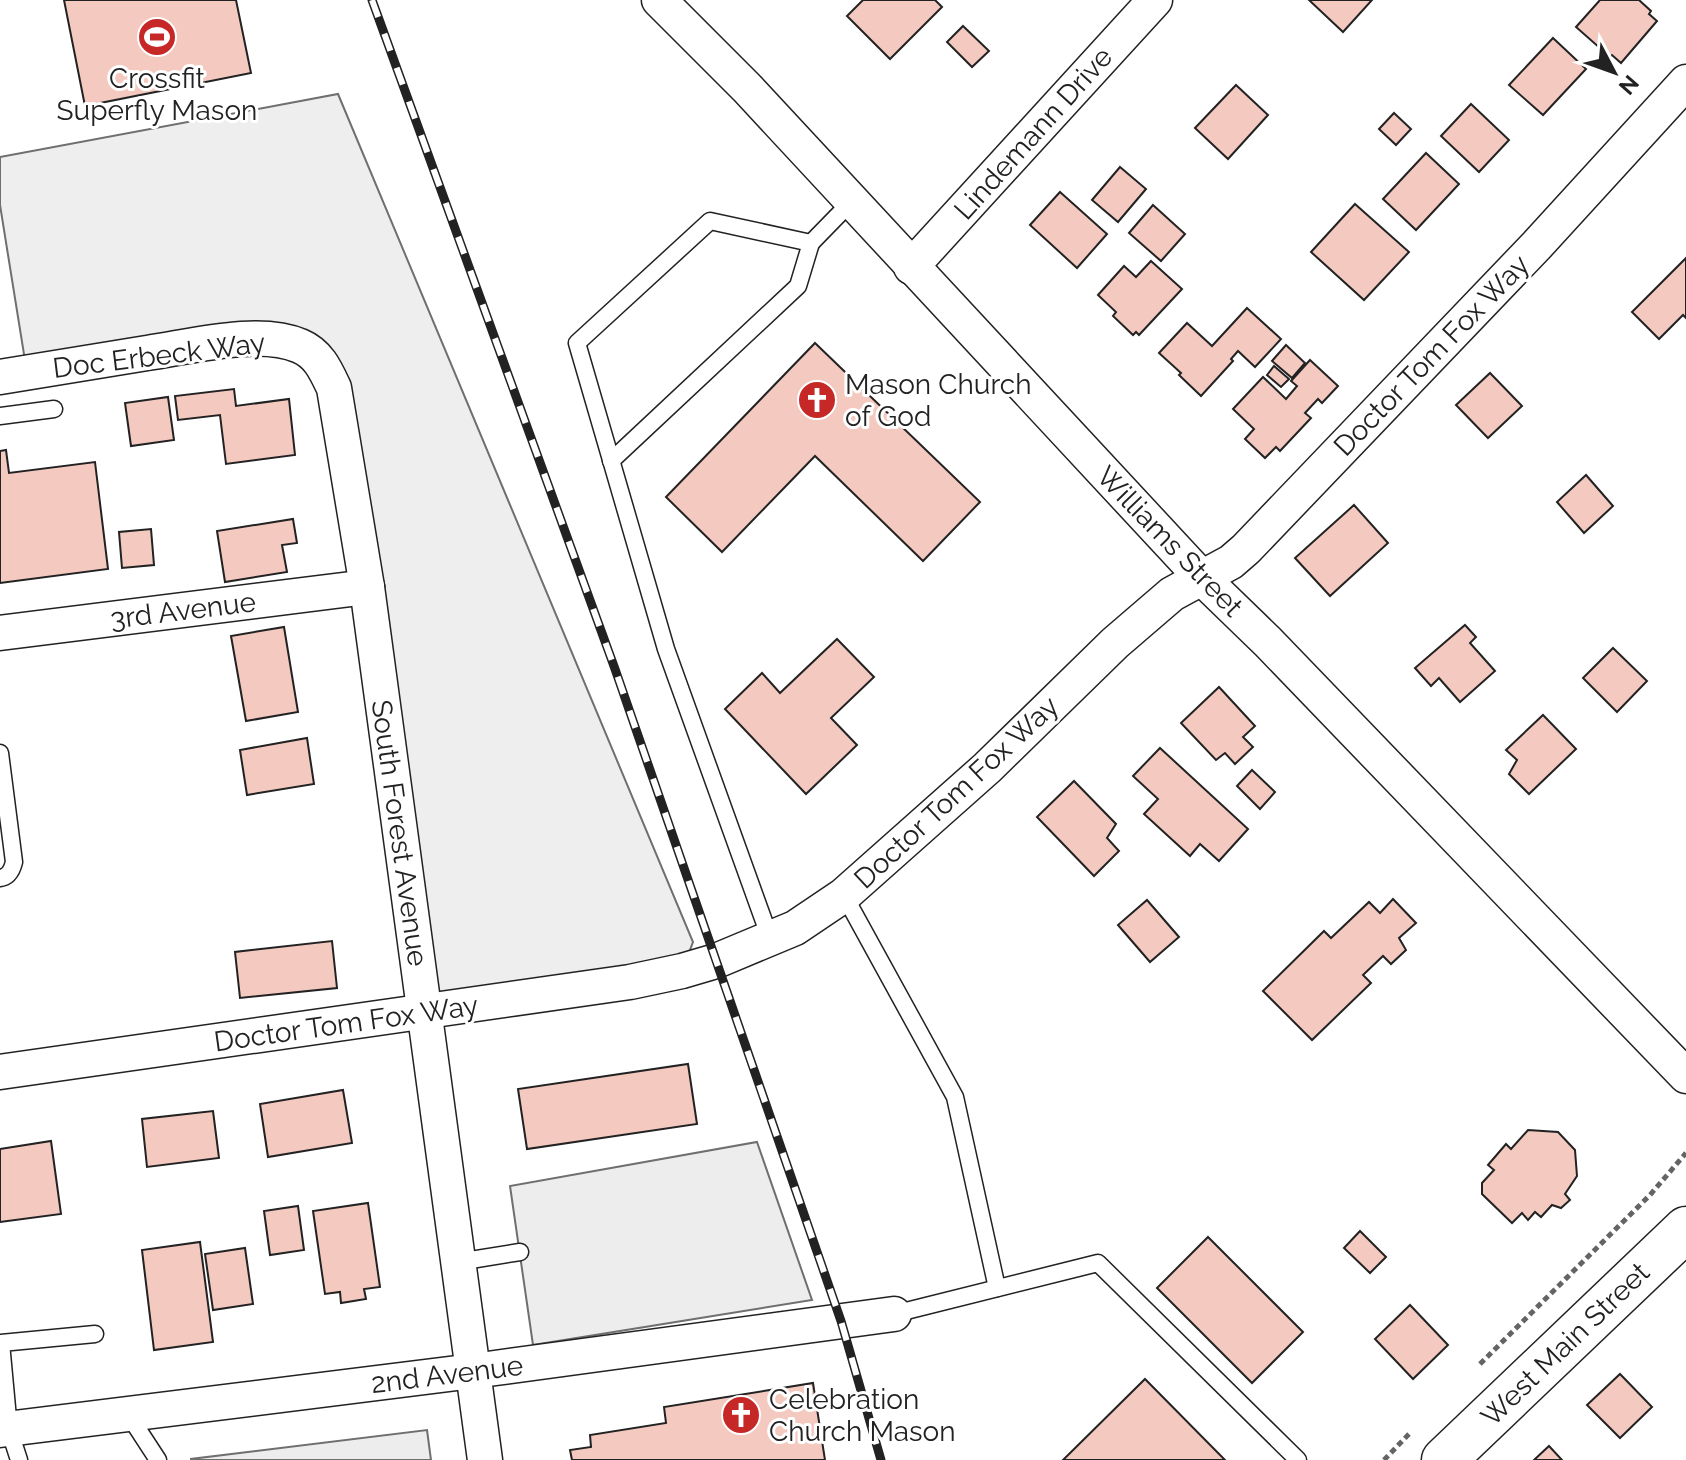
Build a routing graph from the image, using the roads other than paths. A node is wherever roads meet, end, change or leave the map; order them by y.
1 (659, 0) edge
2 (1155, 0) edge
3 (1686, 82) edge
4 (851, 202) junction
5 (811, 243) junction
6 (911, 267) junction
7 (315, 356) joint
8 (0, 377) edge
9 (54, 409) dead end
10 (0, 416) edge
11 (611, 461) junction
12 (1203, 579) junction
13 (367, 587) junction
14 (0, 633) edge
15 (0, 753) edge
16 (0, 878) edge
17 (844, 895) junction
18 (770, 938) junction
19 (425, 1012) junction
20 (0, 1072) edge
21 (1686, 1076) edge
22 (1686, 1229) edge
23 (520, 1252) dead end
24 (458, 1262) junction
25 (997, 1288) junction
26 (894, 1314) joint
27 (95, 1334) dead end
28 (473, 1371) junction
29 (128, 1414) junction
30 (9, 1440) edge
31 (158, 1460) edge
32 (485, 1460) edge
33 (1298, 1460) edge
34 (1444, 1460) edge

1 - 4 street, Williams Street
2 - 6 street, Lindemann Drive
3 - 12 street, Doctor Tom Fox Way
4 - 5 lane
4 - 6 street, Williams Street
5 - 11 lane
5 - 11 lane
6 - 12 street, Williams Street
7 - 8 street, Doc Erbeck Way
7 - 13 street, South Forest Avenue
9 - 10 lane
11 - 18 lane
12 - 17 street, Doctor Tom Fox Way
12 - 21 street, Williams Street
13 - 14 street, 3rd Avenue
13 - 19 street, South Forest Avenue
15 - 16 lane
17 - 18 street, Doctor Tom Fox Way
17 - 25 lane
18 - 19 street, Doctor Tom Fox Way
19 - 20 street, Doctor Tom Fox Way
19 - 24 street, South Forest Avenue
22 - 34 main road, West Main Street
23 - 24 lane
24 - 28 street, South Forest Avenue
25 - 26 lane
25 - 33 lane
26 - 28 street, 2nd Avenue
27 - 30 lane
28 - 29 street, 2nd Avenue
28 - 32 street, South Forest Avenue
29 - 30 street, 2nd Avenue
29 - 31 lane

